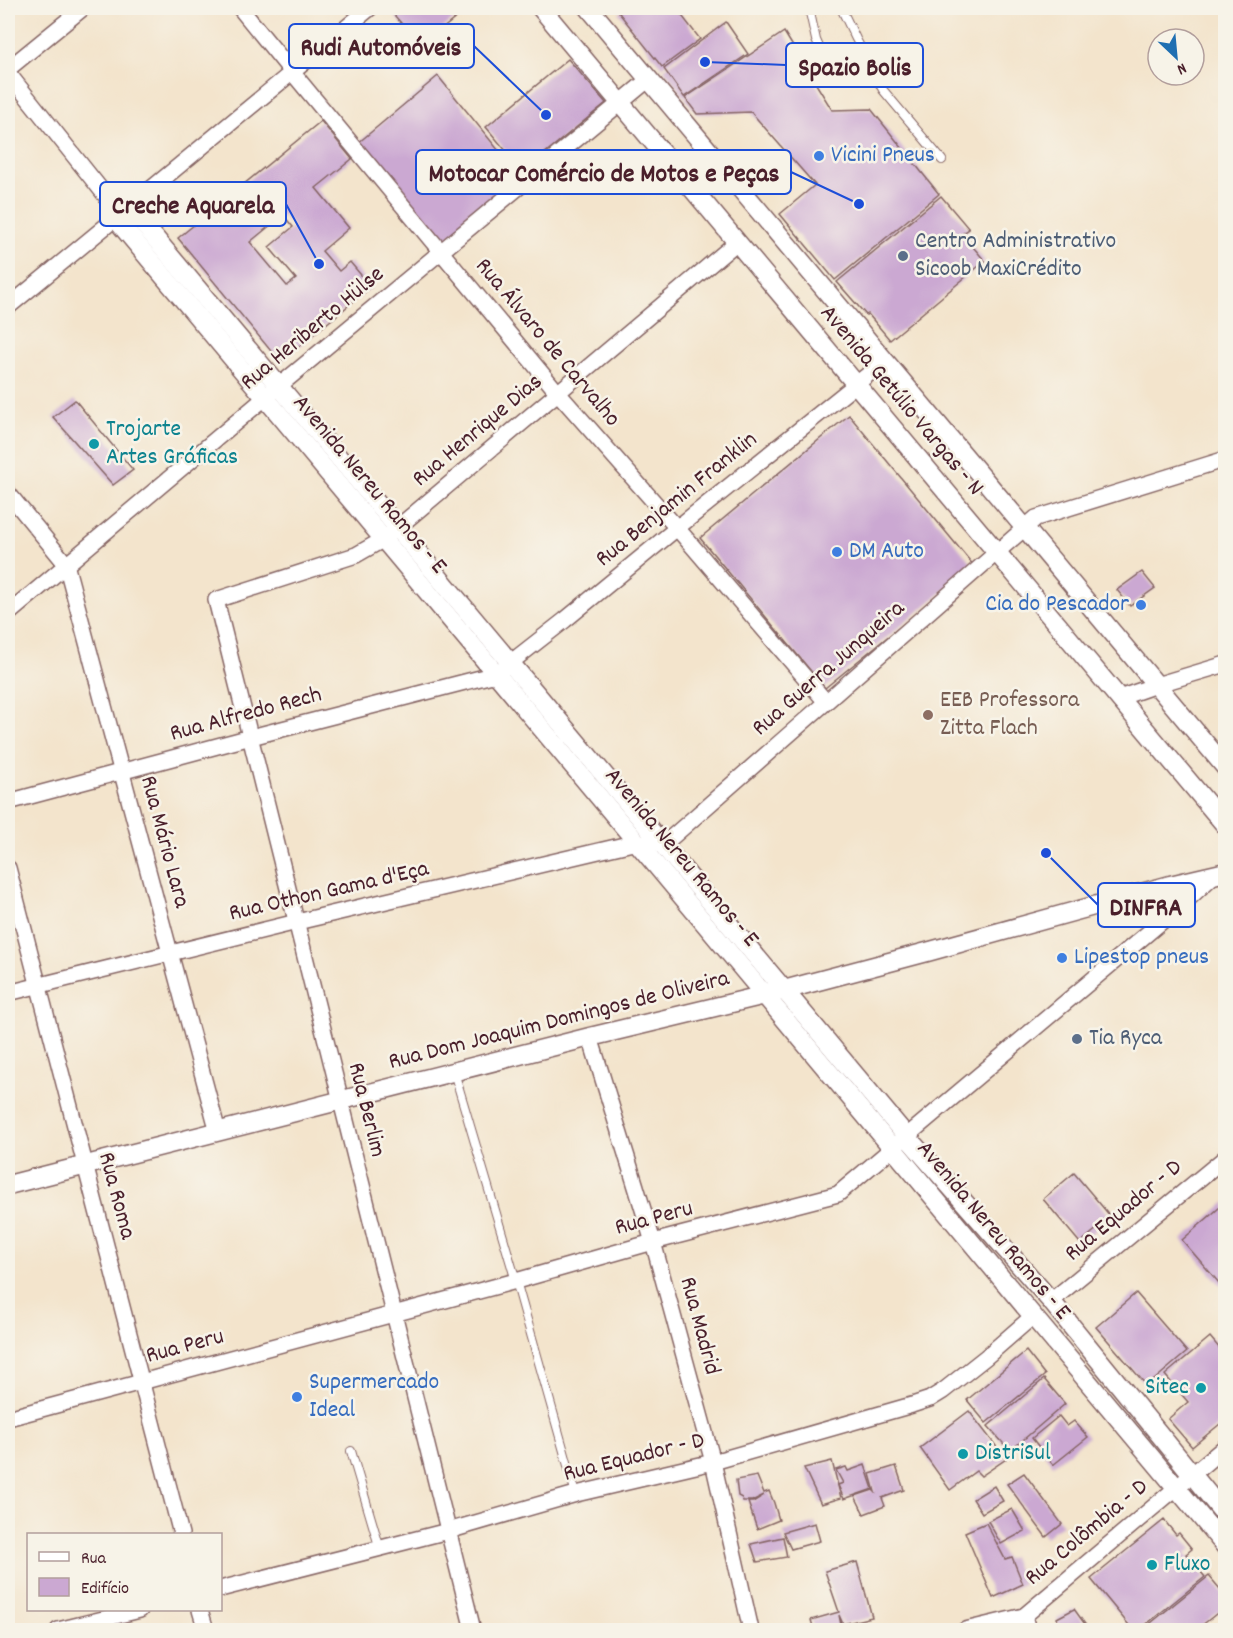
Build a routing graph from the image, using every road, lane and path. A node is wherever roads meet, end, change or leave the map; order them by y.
1 (83, 8) edge
2 (240, 8) edge
3 (370, 8) edge
4 (541, 8) edge
5 (589, 8) edge
6 (809, 8) edge
7 (841, 8) edge
8 (827, 65) dead end
9 (8, 71) edge
10 (292, 72) junction
11 (649, 80) junction
12 (621, 103) junction
13 (942, 160) dead end
14 (123, 213) junction
15 (737, 242) junction
16 (441, 252) junction
17 (204, 296) junction
18 (8, 307) edge
19 (190, 308) junction
20 (885, 361) junction
21 (856, 385) junction
22 (279, 386) junction
23 (558, 393) junction
24 (265, 398) junction
25 (340, 458) junction
26 (1226, 459) edge
27 (325, 470) junction
28 (8, 493) edge
29 (677, 528) junction
30 (1024, 528) junction
31 (391, 533) junction
32 (996, 552) junction
33 (66, 564) junction
34 (216, 600) joint
35 (8, 614) edge
36 (1226, 664) edge
37 (503, 668) junction
38 (1156, 685) junction
39 (1119, 698) junction
40 (826, 702) junction
41 (251, 737) junction
42 (1226, 768) edge
43 (122, 771) junction
44 (8, 802) edge
45 (1226, 826) edge
46 (637, 842) junction
47 (663, 845) junction
48 (8, 868) edge
49 (1219, 874) edge
50 (707, 912) junction
51 (297, 922) junction
52 (170, 953) junction
53 (38, 986) junction
54 (784, 990) junction
55 (8, 993) edge
56 (765, 995) junction
57 (590, 1037) junction
58 (454, 1072) junction
59 (341, 1100) junction
60 (218, 1131) junction
61 (900, 1143) junction
62 (1226, 1156) edge
63 (85, 1165) junction
64 (8, 1185) edge
65 (652, 1242) junction
66 (516, 1281) junction
67 (1051, 1301) junction
68 (394, 1314) junction
69 (1033, 1316) junction
70 (141, 1382) junction
71 (8, 1418) edge
72 (1226, 1446) edge
73 (351, 1451) dead end
74 (713, 1462) junction
75 (1192, 1474) junction
76 (1176, 1487) junction
77 (576, 1494) junction
78 (1226, 1516) edge
79 (448, 1531) junction
80 (181, 1533) edge
81 (1226, 1547) edge
82 (380, 1549) junction
83 (222, 1588) edge
84 (136, 1611) edge
85 (200, 1611) edge
86 (1026, 1623) edge
87 (58, 1630) edge
88 (206, 1630) edge
89 (473, 1630) edge
90 (751, 1630) edge
91 (965, 1630) edge

1 - 9 street
2 - 10 street, Rua Álvaro de Carvalho
3 - 10 street
4 - 12 street, Avenida Getúlio Vargas - N
5 - 11 street, Avenida Getúlio Vargas - N
6 - 8 lane
7 - 13 lane
9 - 14 street, Avenida Nereu Ramos - E
10 - 14 street
10 - 16 street, Rua Álvaro de Carvalho
11 - 12 street, Rua Heriberto Hülse
11 - 20 street, Avenida Getúlio Vargas - N
12 - 15 street, Avenida Getúlio Vargas - N
12 - 16 street, Rua Heriberto Hülse
14 - 17 street, Avenida Nereu Ramos - E
14 - 18 street
14 - 19 street, Avenida Nereu Ramos - E
15 - 21 street, Avenida Getúlio Vargas - N
15 - 23 street, Rua Henrique Dias
16 - 22 street, Rua Heriberto Hülse
16 - 23 street, Rua Álvaro de Carvalho
17 - 19 street
17 - 22 street, Avenida Nereu Ramos - E
19 - 24 street, Avenida Nereu Ramos - E
20 - 21 street, Rua Benjamin Franklin
20 - 30 street, Avenida Getúlio Vargas - N
21 - 29 street, Rua Benjamin Franklin
21 - 32 street, Avenida Getúlio Vargas - N
22 - 24 street, Rua Heriberto Hülse
22 - 25 street, Avenida Nereu Ramos - E
23 - 29 street, Rua Álvaro de Carvalho
23 - 31 street, Rua Henrique Dias
24 - 27 street, Avenida Nereu Ramos - E
24 - 33 street, Rua Heriberto Hülse
25 - 27 street
25 - 31 street, Avenida Nereu Ramos - E
26 - 30 street, Rua Guerra Junqueira
27 - 31 street, Avenida Nereu Ramos - E
28 - 33 street
29 - 37 street, Rua Benjamin Franklin
29 - 40 street, Rua Álvaro de Carvalho
30 - 32 street, Rua Guerra Junqueira
30 - 38 street, Avenida Getúlio Vargas - N
31 - 34 street, Rua Henrique Dias
31 - 37 street, Avenida Nereu Ramos - E
32 - 39 street, Avenida Getúlio Vargas - N
32 - 40 street, Rua Guerra Junqueira
33 - 35 street, Rua Heriberto Hülse
33 - 43 street, Rua Mário Lara
34 - 41 street, Rua Berlim
36 - 38 street
37 - 41 street, Rua Alfredo Rech
37 - 46 street, Avenida Nereu Ramos - E
37 - 47 street, Avenida Nereu Ramos - E
38 - 39 street
38 - 42 street, Avenida Getúlio Vargas - N
39 - 45 street, Avenida Getúlio Vargas - N
40 - 47 street, Rua Guerra Junqueira
41 - 43 street, Rua Alfredo Rech
41 - 51 street, Rua Berlim
43 - 44 street, Rua Alfredo Rech
43 - 52 street, Rua Mário Lara
46 - 47 street, Rua Othon Gama d'Eça
46 - 50 street, Avenida Nereu Ramos - E
46 - 51 street, Rua Othon Gama d'Eça
47 - 50 street, Avenida Nereu Ramos - E
48 - 53 street, Rua Roma
49 - 54 street, Rua Dom Joaquim Domingos de Oliveira
49 - 61 street, Rua Peru
50 - 54 street, Avenida Nereu Ramos - E
50 - 56 street, Avenida Nereu Ramos - E
51 - 52 street, Rua Othon Gama d'Eça
51 - 59 street, Rua Berlim
52 - 53 street, Rua Othon Gama d'Eça
52 - 60 street, Rua Mário Lara
53 - 55 street, Rua Othon Gama d'Eça
53 - 63 street, Rua Roma
54 - 56 street, Rua Dom Joaquim Domingos de Oliveira
54 - 61 street, Avenida Nereu Ramos - E
56 - 57 street, Rua Dom Joaquim Domingos de Oliveira
56 - 61 street, Avenida Nereu Ramos - E
57 - 58 street, Rua Dom Joaquim Domingos de Oliveira
57 - 65 street, Rua Madrid
58 - 59 street, Rua Dom Joaquim Domingos de Oliveira
58 - 66 lane
59 - 60 street, Rua Dom Joaquim Domingos de Oliveira
59 - 68 street, Rua Berlim
60 - 63 street, Rua Dom Joaquim Domingos de Oliveira
61 - 65 street, Rua Peru
61 - 67 street, Avenida Nereu Ramos - E
61 - 69 street, Avenida Nereu Ramos - E
62 - 67 street, Rua Equador - D
63 - 64 street, Rua Dom Joaquim Domingos de Oliveira
63 - 70 street, Rua Roma
65 - 66 street, Rua Peru
65 - 74 street, Rua Madrid
66 - 68 street, Rua Peru
66 - 77 lane
67 - 75 street, Avenida Nereu Ramos - E
68 - 70 street, Rua Peru
68 - 79 street, Rua Berlim
69 - 74 street, Rua Equador - D
69 - 76 street, Avenida Nereu Ramos - E
70 - 71 street, Rua Peru
70 - 80 street, Rua Roma
72 - 75 street, Rua Colômbia - D
73 - 82 lane
74 - 77 street, Rua Equador - D
74 - 90 street, Rua Madrid
75 - 76 street, Rua Colômbia - D
75 - 78 street, Avenida Nereu Ramos - E
76 - 81 street, Avenida Nereu Ramos - E
76 - 86 street, Rua Colômbia - D
77 - 79 street, Rua Equador - D
79 - 82 street, Rua Equador - D
79 - 89 street, Rua Berlim
82 - 83 street, Rua Equador - D
84 - 87 street
85 - 88 street
86 - 91 street, Rua Colômbia - D

